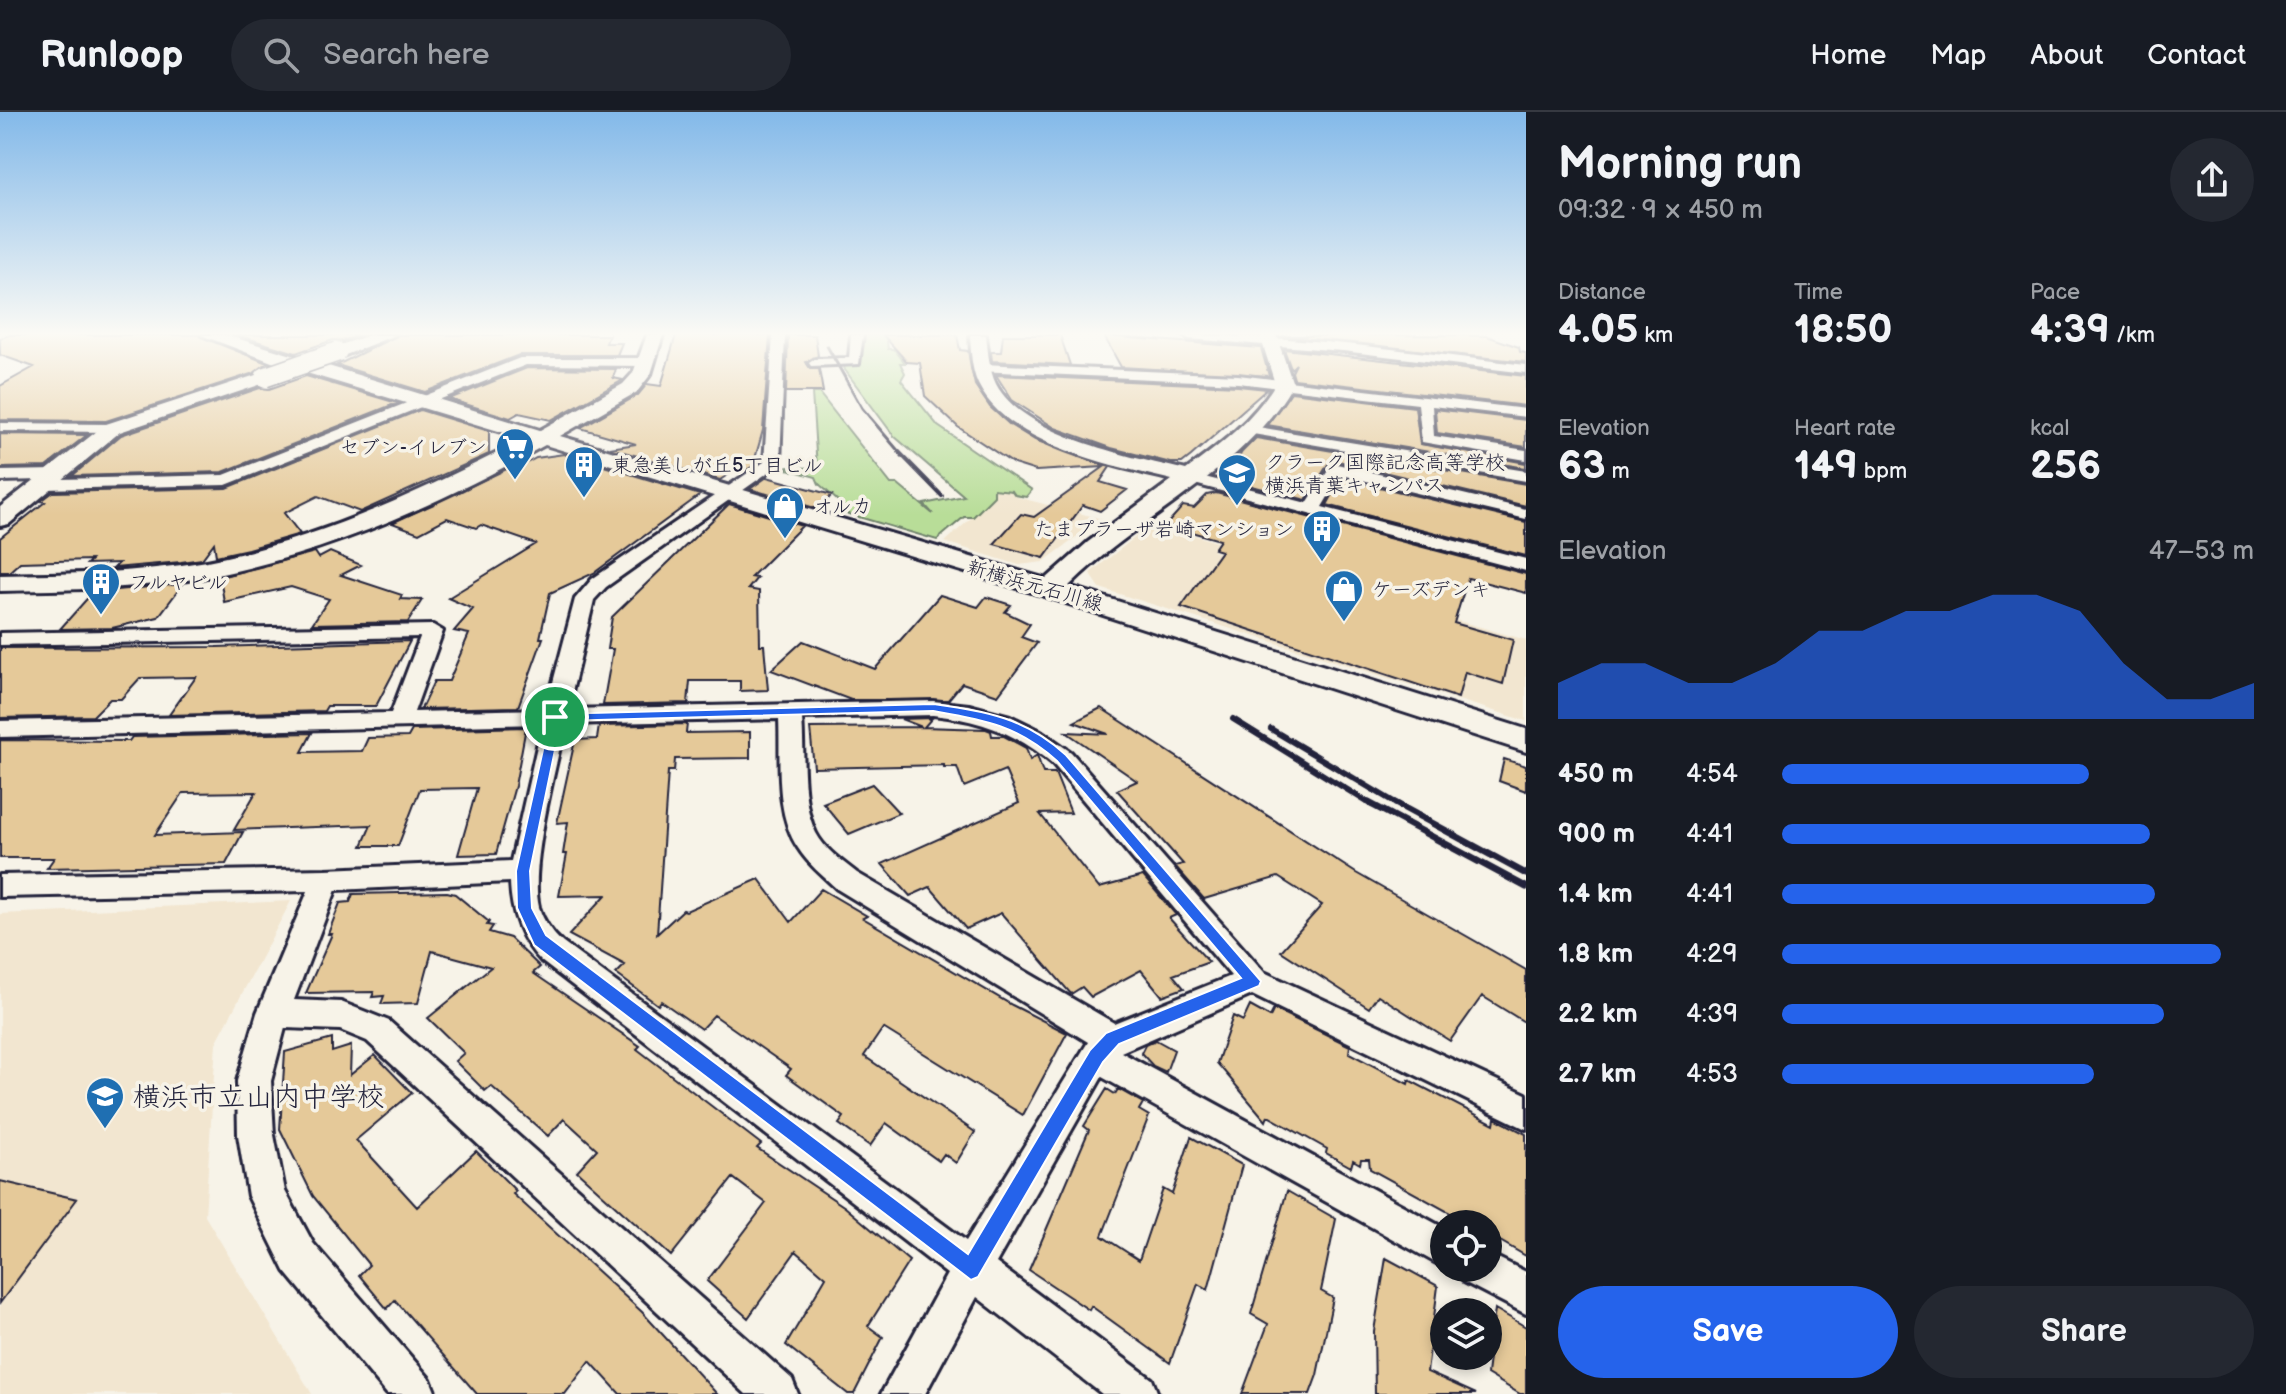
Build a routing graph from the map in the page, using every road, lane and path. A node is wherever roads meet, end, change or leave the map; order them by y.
1 (212, 395) edge
2 (405, 395) edge
3 (440, 395) edge
4 (617, 395) edge
5 (776, 395) edge
6 (994, 395) edge
7 (1278, 395) edge
8 (1379, 395) edge
9 (1425, 400) junction
10 (425, 401) junction
11 (1526, 413) edge
12 (0, 427) edge
13 (113, 428) junction
14 (1252, 430) junction
15 (541, 436) junction
16 (1526, 455) edge
17 (0, 476) edge
18 (1526, 476) edge
19 (1189, 478) junction
20 (50, 479) junction
21 (732, 493) junction
22 (1312, 509) junction
23 (1526, 514) edge
24 (0, 519) edge
25 (1526, 565) edge
26 (0, 583) edge
27 (1051, 589) junction
28 (0, 639) edge
29 (790, 713) junction
30 (555, 717) junction
31 (399, 721) junction
32 (0, 729) edge
33 (1526, 741) edge
34 (523, 871) junction
35 (326, 880) junction
36 (0, 886) edge
37 (1253, 981) junction
38 (273, 1013) junction
39 (1104, 1047) junction
40 (1526, 1112) edge
41 (1430, 1241) edge
42 (971, 1269) junction
43 (1502, 1281) edge
44 (1526, 1294) edge
45 (415, 1394) edge
46 (777, 1394) edge
47 (902, 1394) edge
48 (1137, 1394) edge

1 - 13 street, bridge
2 - 10 street, 新横浜元石川線
3 - 10 street
4 - 15 street
5 - 21 street
6 - 19 street
7 - 14 street
8 - 9 street
9 - 11 street
9 - 16 street
10 - 15 street, 新横浜元石川線
10 - 20 street
12 - 13 street
13 - 20 street
14 - 18 street
14 - 19 street
15 - 21 street, 新横浜元石川線
15 - 26 street
17 - 20 street
19 - 22 street
19 - 27 street
20 - 24 street
21 - 27 street, 新横浜元石川線
21 - 30 street
22 - 23 street
22 - 25 street
27 - 33 street, 新横浜元石川線
28 - 31 street
29 - 30 street
29 - 37 street
29 - 39 street
30 - 31 street
30 - 34 street
31 - 32 street
34 - 35 street
34 - 42 street
35 - 36 street
35 - 38 street
37 - 39 street
37 - 40 street
38 - 45 street
38 - 46 street
39 - 41 street
39 - 42 street
42 - 47 street
42 - 48 street
43 - 44 street

